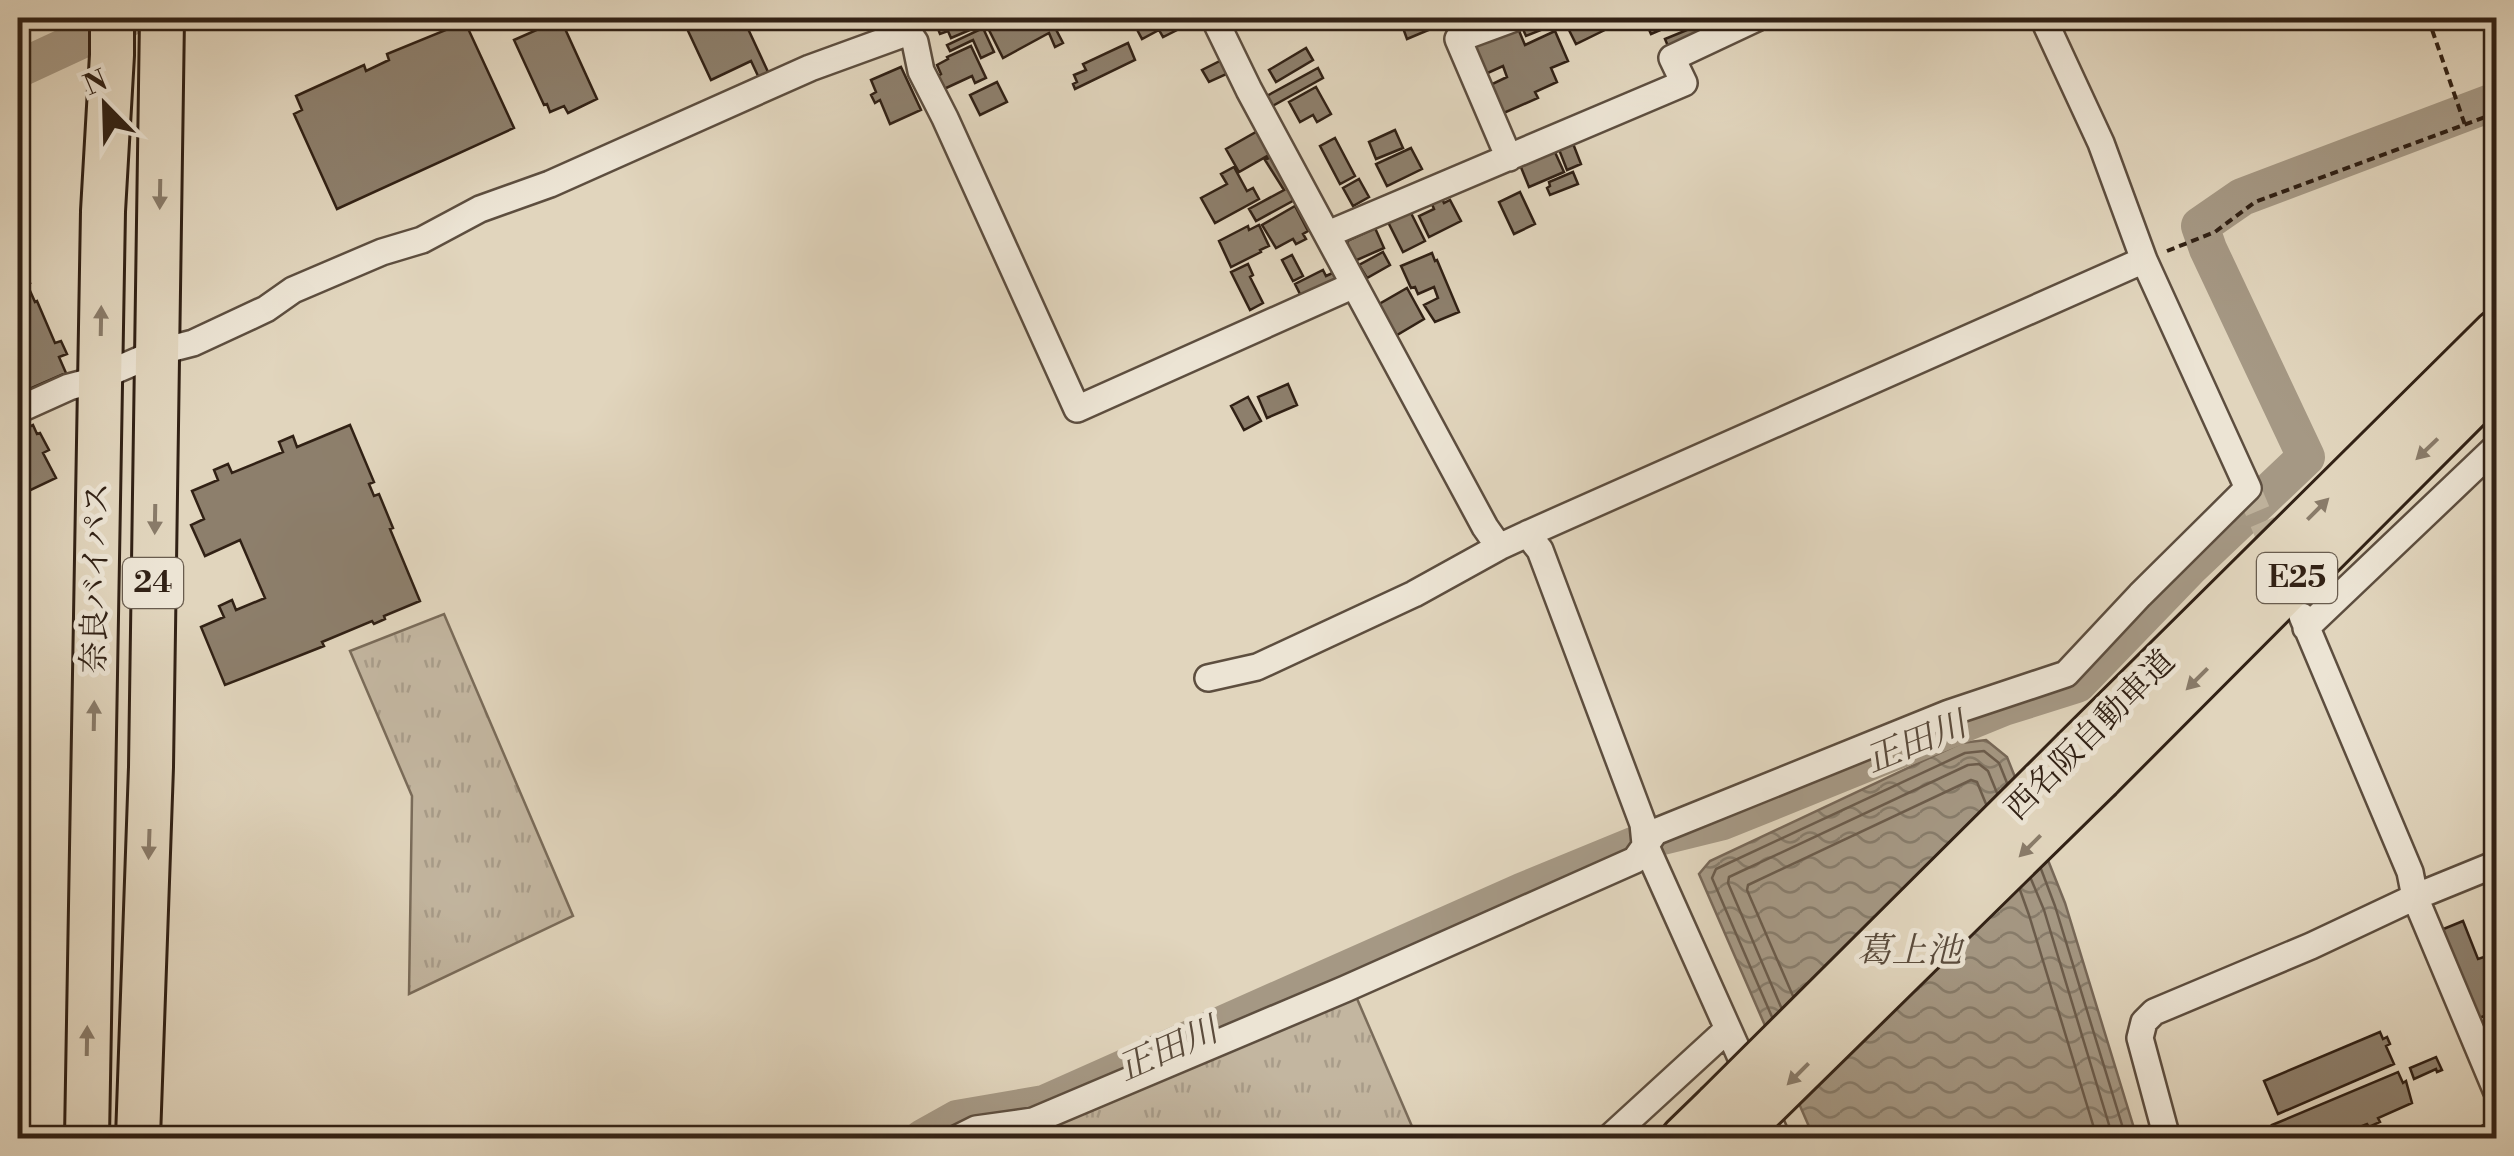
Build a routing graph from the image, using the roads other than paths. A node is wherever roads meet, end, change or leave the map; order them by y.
1 (1214, 18) edge
2 (1515, 18) edge
3 (1758, 18) edge
4 (2043, 18) edge
5 (162, 22) edge
6 (905, 23) edge
7 (112, 32) edge
8 (1509, 158) junction
9 (1328, 234) junction
10 (2144, 260) junction
11 (1354, 285) junction
12 (2496, 322) edge
13 (2496, 332) edge
14 (158, 352) junction
15 (101, 375) junction
16 (2496, 380) edge
17 (2420, 408) junction
18 (18, 410) edge
19 (2496, 448) edge
20 (1527, 534) junction
21 (1499, 547) junction
22 (1208, 678) dead end
23 (2087, 763) junction
24 (1645, 844) junction
25 (2496, 864) edge
26 (2415, 897) junction
27 (1728, 1029) junction
28 (2496, 1090) edge
29 (1725, 1122) edge
30 (87, 1138) edge
31 (138, 1138) edge
32 (958, 1138) edge
33 (1609, 1138) edge
34 (1683, 1138) edge
35 (1777, 1138) edge
36 (2167, 1138) edge

1 - 9 street
2 - 8 street
3 - 8 street
4 - 10 street
5 -> 14 highway, 奈良バイパス / 24
6 - 11 street
6 - 14 street
15 -> 7 highway, 奈良バイパス / 24
8 - 9 street
9 - 11 street
10 - 20 street
10 - 24 street
11 - 21 street
12 - 17 highway
13 - 17 highway, 西名阪自動車道 / E25
14 - 15 street
14 -> 31 highway, 奈良バイパス / 24
15 - 18 street
30 -> 15 highway, 奈良バイパス / 24
16 -> 23 highway, 西名阪自動車道 / E25
23 -> 17 highway, 西名阪自動車道 / E25
19 - 26 street
20 - 21 street
20 - 24 street
21 - 22 street
23 - 29 highway, 西名阪自動車道 / E25, bridge
24 - 27 street
24 - 32 street
25 - 26 street
26 - 28 street
26 - 36 street
27 - 33 street
27 - 35 street
29 - 34 highway, 西名阪自動車道 / E25

